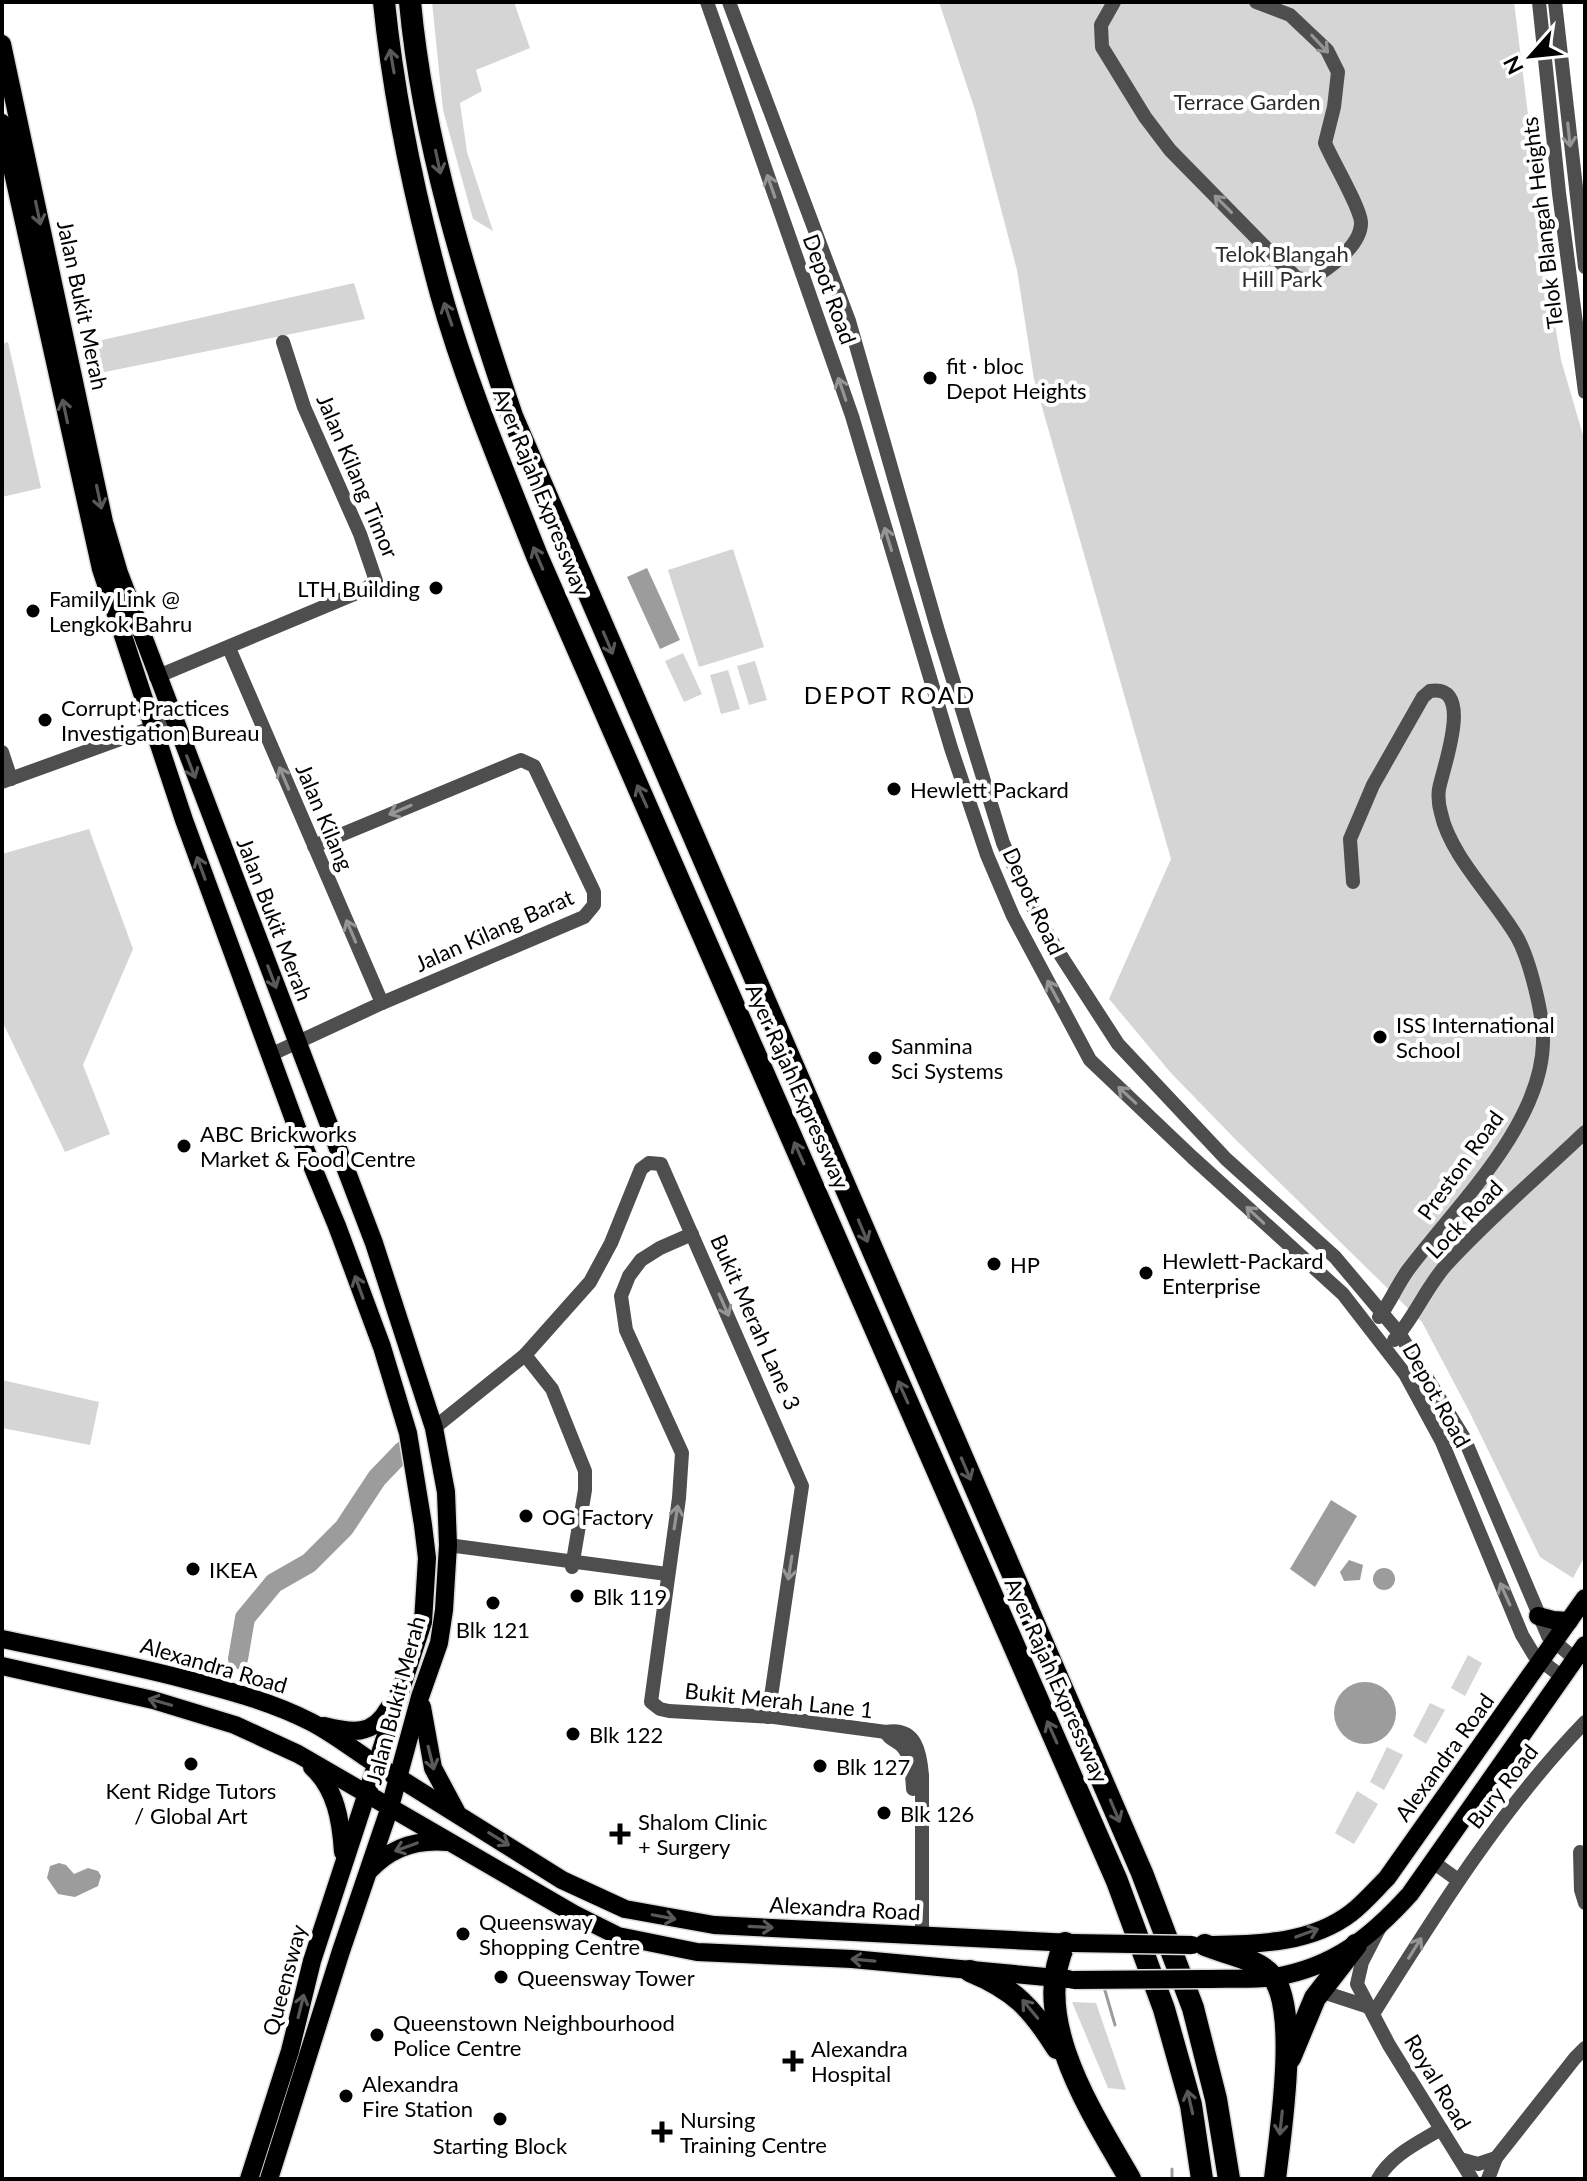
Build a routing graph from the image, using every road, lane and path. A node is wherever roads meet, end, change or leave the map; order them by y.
1 (384, 2) edge
2 (410, 2) edge
3 (707, 2) edge
4 (729, 2) edge
5 (1114, 2) edge
6 (1256, 2) edge
7 (1539, 2) edge
8 (1555, 2) edge
9 (2, 44) edge
10 (2, 123) edge
11 (1585, 267) edge
12 (849, 321) junction
13 (822, 330) junction
14 (283, 342) dead end
15 (1585, 392) edge
16 (229, 648) junction
17 (156, 677) junction
18 (173, 720) junction
19 (153, 728) junction
20 (2, 752) edge
21 (6, 780) edge
22 (314, 846) junction
23 (1353, 882) dead end
24 (247, 910) junction
25 (232, 950) junction
26 (382, 1003) junction
27 (297, 1044) junction
28 (270, 1055) junction
29 (1585, 1132) edge
30 (692, 1234) junction
31 (395, 1305) junction
32 (1382, 1313) junction
33 (370, 1314) junction
34 (1369, 1327) junction
35 (1399, 1333) junction
36 (1386, 1348) junction
37 (525, 1355) junction
38 (434, 1428) junction
39 (448, 1551) junction
40 (572, 1564) junction
41 (667, 1576) junction
42 (1585, 1598) edge
43 (1538, 1616) junction
44 (1569, 1621) junction
45 (2, 1639) edge
46 (1555, 1641) junction
47 (1580, 1652) edge
48 (1542, 1661) junction
49 (2, 1666) edge
50 (1562, 1677) junction
51 (400, 1689) junction
52 (232, 1692) junction
53 (420, 1697) junction
54 (768, 1717) junction
55 (1585, 1722) edge
56 (313, 1723) junction
57 (235, 1725) junction
58 (298, 1754) junction
59 (375, 1765) junction
60 (399, 1778) junction
61 (366, 1795) junction
62 (390, 1807) junction
63 (457, 1813) junction
64 (454, 1843) junction
65 (1580, 1852) dead end
66 (344, 1862) junction
67 (1433, 1862) junction
68 (366, 1875) junction
69 (1458, 1880) junction
70 (1585, 1903) edge
71 (1380, 1927) junction
72 (911, 1936) junction
73 (1069, 1943) junction
74 (1198, 1945) junction
75 (1356, 1945) junction
76 (941, 1967) junction
77 (970, 1971) junction
78 (1273, 1977) junction
79 (1064, 1979) junction
80 (1320, 1991) junction
81 (1371, 2010) junction
82 (1585, 2048) edge
83 (1287, 2066) junction
84 (1072, 2068) junction
85 (1441, 2129) junction
86 (1496, 2158) junction
87 (1460, 2159) junction
88 (249, 2179) edge
89 (269, 2179) edge
90 (1130, 2179) edge
91 (1202, 2179) edge
92 (1229, 2179) edge
93 (1275, 2179) edge
94 (1378, 2179) edge
95 (1472, 2179) edge
96 (1488, 2179) edge

91 -> 1 highway, Ayer Rajah Expressway
2 -> 92 highway, Ayer Rajah Expressway
13 -> 3 street, Depot Road
4 - 12 street, Depot Road
6 -> 5 street
7 - 15 street, Telok Blangah Heights
8 -> 11 street, Telok Blangah Heights
9 -> 17 main road, Jalan Bukit Merah
19 -> 10 main road, Jalan Bukit Merah
12 - 13 street
12 - 32 street, Depot Road
34 -> 13 street, Depot Road
14 - 16 street, Jalan Kilang Timor
16 - 17 street, Jalan Kilang Timor
22 -> 16 street, Jalan Kilang
17 - 18 main road, Jalan Bukit Merah
18 - 19 street
18 -> 24 main road, Jalan Bukit Merah
19 - 21 street
25 -> 19 main road, Jalan Bukit Merah
20 - 21 street
26 -> 22 street, Jalan Kilang
26 -> 22 street, Jalan Kilang Barat
23 - 32 street, Preston Road
24 - 25 main road
24 -> 27 main road, Jalan Bukit Merah
25 - 28 main road, Jalan Bukit Merah
26 - 27 street, Jalan Kilang Barat
27 - 28 street, Jalan Kilang Barat
27 - 31 main road, Jalan Bukit Merah
33 -> 28 main road, Jalan Bukit Merah
29 - 35 street, Lock Road
30 - 37 street
41 -> 30 street, Bukit Merah Lane 3
30 -> 54 street, Bukit Merah Lane 3
31 - 33 main road
31 - 38 main road, Jalan Bukit Merah
32 - 34 street, Preston Road
32 - 35 street, Depot Road
33 - 51 main road, Jalan Bukit Merah
34 - 36 street, Depot Road
35 - 36 street, Lock Road
35 - 43 street, Depot Road
48 -> 36 street, Depot Road
37 - 38 street
37 - 40 street
38 - 39 main road, Jalan Bukit Merah
39 - 40 street
39 - 53 main road, Jalan Bukit Merah
40 - 41 street
41 - 54 street, Bukit Merah Lane 1
42 - 44 main road, Alexandra Road
43 - 44 main road
43 - 46 street, Depot Road
44 - 46 main road, Alexandra Road
45 - 52 main road, Alexandra Road
46 - 47 street, Depot Road
46 - 48 main road, Alexandra Road
47 - 50 main road
48 - 50 street, Depot Road
74 -> 48 main road, Alexandra Road
57 -> 49 main road
50 - 67 main road
51 - 56 main road
51 - 59 main road, Jalan Bukit Merah
52 - 56 main road, Alexandra Road
52 - 57 main road
53 - 60 main road, Jalan Bukit Merah
53 -> 63 main road
54 - 72 street, Bukit Merah Lane 1
55 - 69 street, Bury Road
56 - 59 main road, Alexandra Road
57 - 58 main road
58 - 61 main road
58 - 66 main road
59 - 60 main road, Alexandra Road
59 - 61 main road, Jalan Bukit Merah
60 - 62 main road, Jalan Bukit Merah
60 - 63 main road, Alexandra Road
61 - 62 main road
61 - 66 main road, Queensway
62 - 64 main road
62 - 68 main road, Queensway
63 -> 72 main road, Alexandra Road
64 -> 68 main road
76 -> 64 main road
65 - 70 street
88 -> 66 main road, Queensway
67 - 69 street
67 - 71 main road
68 - 89 main road, Queensway
81 -> 69 street, Bury Road
71 - 75 main road
71 - 81 street, Royal Road
72 - 73 main road, Alexandra Road
72 - 76 main road
73 - 74 main road, Alexandra Road, bridge
73 - 79 highway
74 - 78 highway
75 - 78 main road
75 - 80 highway
76 - 77 main road
77 - 79 main road
84 -> 77 highway
78 - 79 main road, bridge
78 - 83 highway
79 - 84 highway
80 - 81 street
80 - 83 highway
81 - 85 street, Royal Road
82 - 86 street
83 -> 93 highway
84 - 90 highway
85 - 87 street, Royal Road
85 - 94 street
86 - 87 street
86 - 96 street
87 - 95 street, Royal Road

